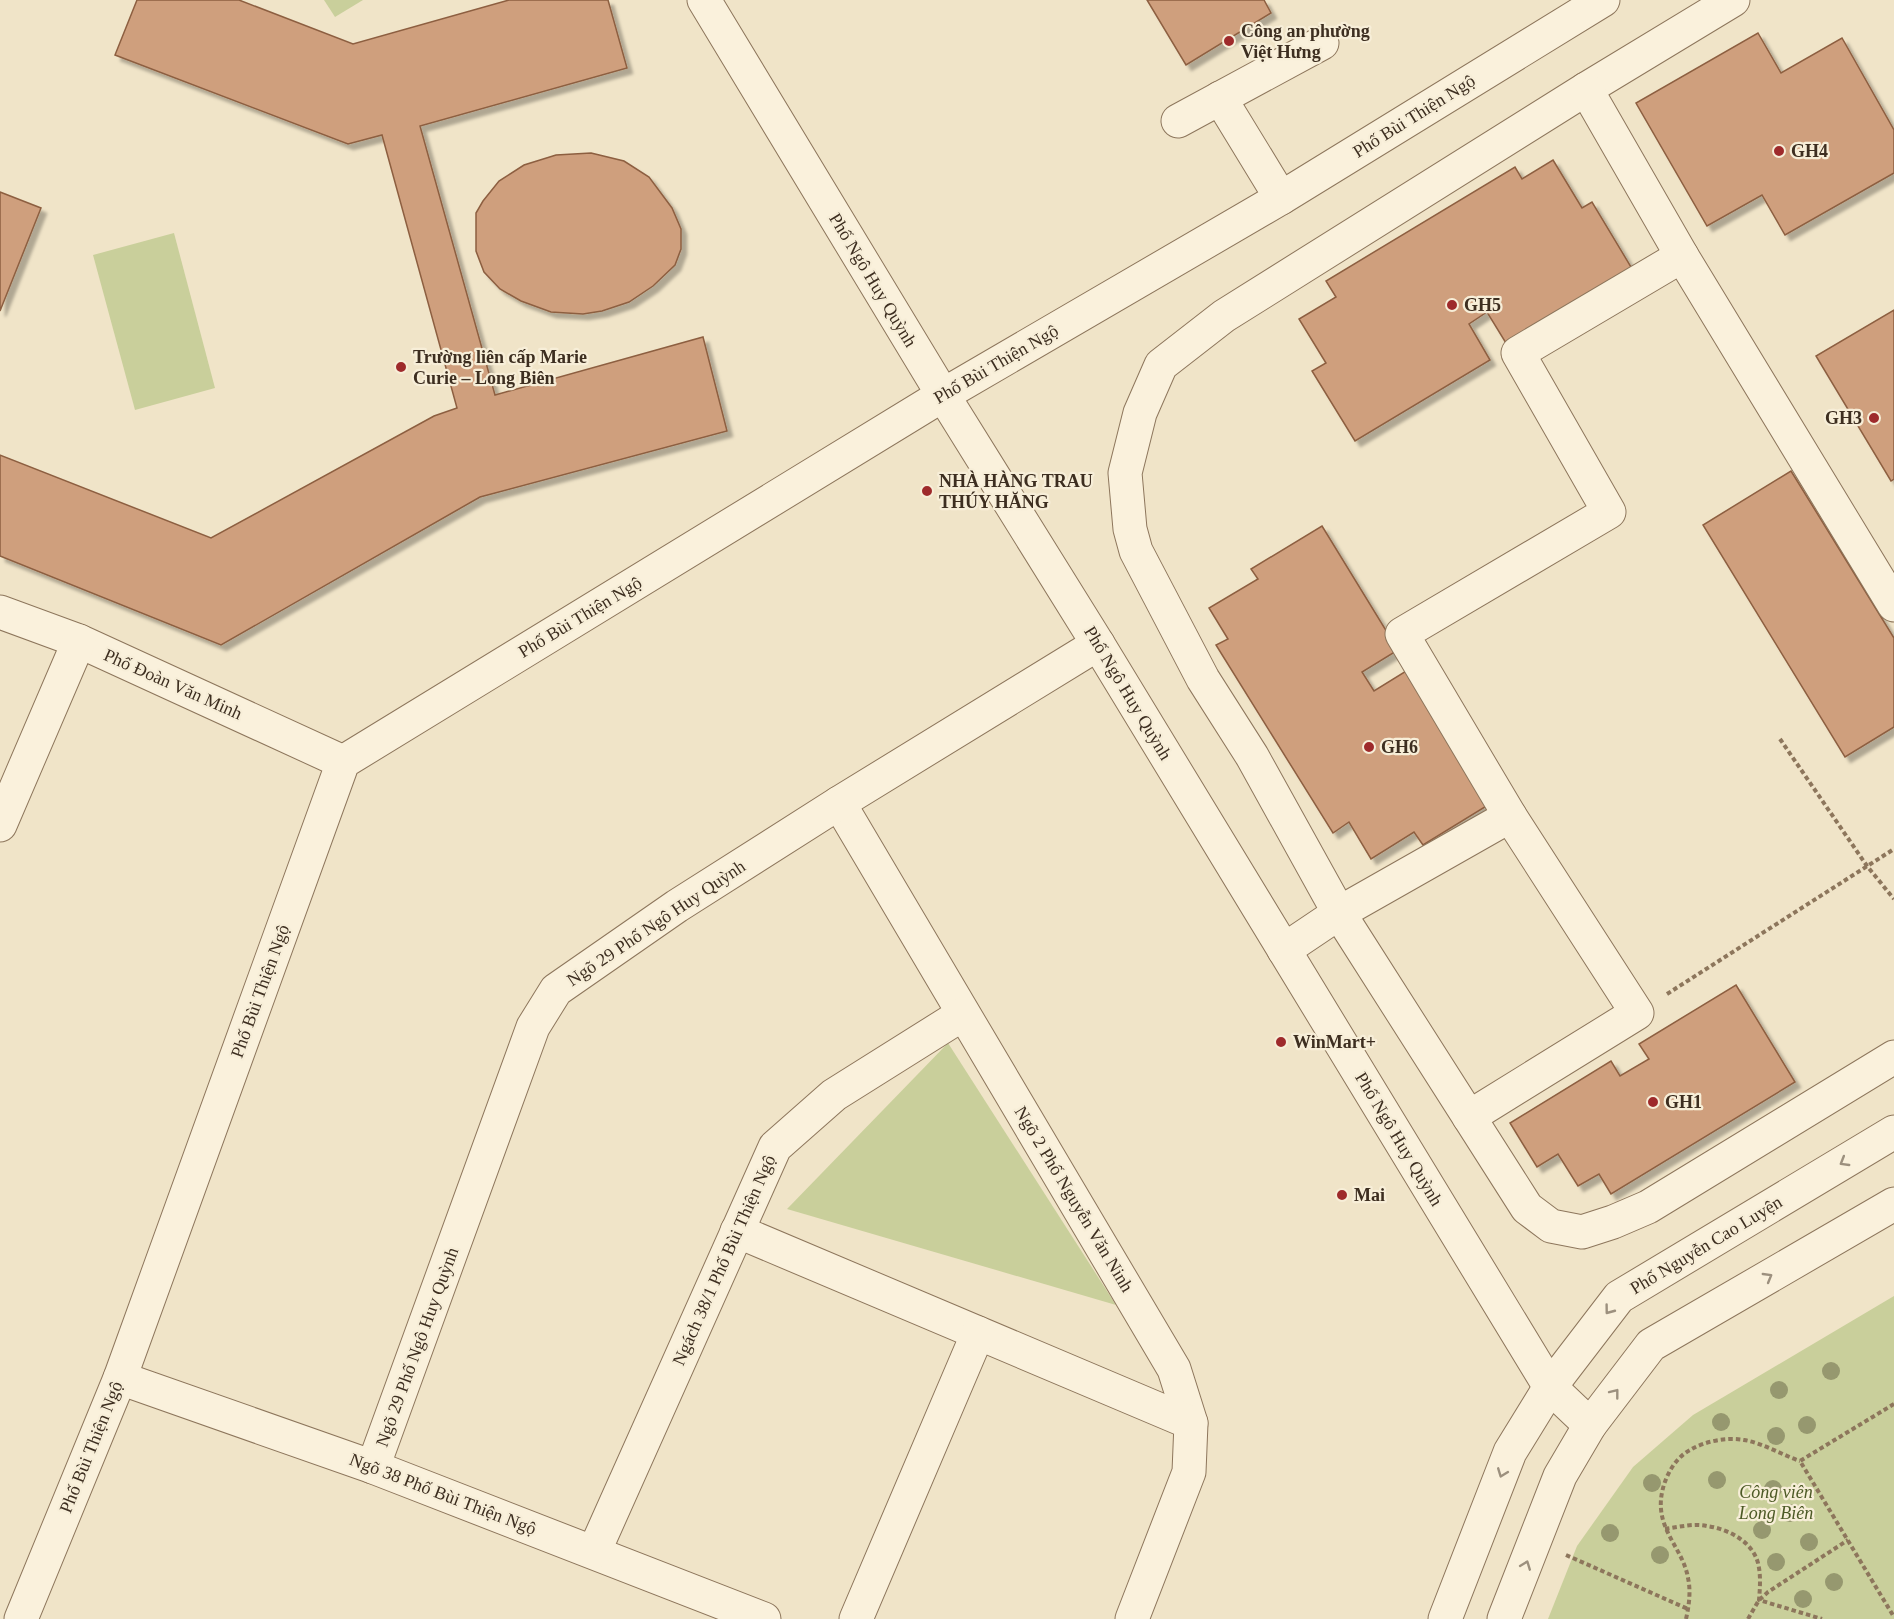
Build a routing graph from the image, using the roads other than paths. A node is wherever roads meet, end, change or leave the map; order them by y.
1 (704, 0) edge
2 (1603, 0) edge
3 (1733, 0) edge
4 (1322, 43) dead end
5 (1586, 88) junction
6 (1220, 98) junction
7 (1178, 120) dead end
8 (1281, 198) junction
9 (1682, 256) junction
10 (943, 395) junction
11 (1894, 605) edge
12 (0, 612) edge
13 (79, 641) junction
14 (1098, 644) junction
15 (343, 762) junction
16 (839, 803) junction
17 (1510, 816) junction
18 (0, 825) edge
19 (1339, 913) junction
20 (1284, 950) junction
21 (963, 1014) junction
22 (1894, 1057) edge
23 (1469, 1117) junction
24 (1894, 1132) edge
25 (1894, 1204) edge
26 (737, 1231) junction
27 (978, 1333) junction
28 (120, 1378) junction
29 (1550, 1388) junction
30 (1191, 1423) junction
31 (1590, 1425) junction
32 (373, 1467) junction
33 (594, 1552) junction
34 (21, 1619) edge
35 (764, 1619) edge
36 (856, 1619) edge
37 (1132, 1619) edge
38 (1445, 1619) edge
39 (1504, 1619) edge

1 - 10 street, Phố Ngô Huy Quỳnh
2 - 8 street, Phố Bùi Thiện Ngộ
3 - 5 street
4 - 6 street
5 - 9 street
5 - 19 street
6 - 7 street
6 - 8 street
8 - 10 street, Phố Bùi Thiện Ngộ
9 - 11 street
9 - 17 street
10 - 14 street, Phố Ngô Huy Quỳnh
10 - 15 street, Phố Bùi Thiện Ngộ
12 - 13 street, Phố Đoàn Văn Minh
13 - 15 street, Phố Đoàn Văn Minh
13 - 18 street
14 - 16 street, Ngõ 29 Phố Ngô Huy Quỳnh
14 - 20 street, Phố Ngô Huy Quỳnh
15 - 28 street, Phố Bùi Thiện Ngộ
16 - 21 street, Ngõ 2 Phố Nguyễn Văn Ninh
16 - 32 street, Ngõ 29 Phố Ngô Huy Quỳnh
17 - 19 street
17 - 23 street
19 - 20 street
19 - 23 street
20 - 29 street, Phố Ngô Huy Quỳnh
21 - 26 street, Ngách 38/1 Phố Bùi Thiện Ngộ
21 - 30 street, Ngõ 2 Phố Nguyễn Văn Ninh
22 - 23 street
24 -> 29 street, Phố Nguyễn Cao Luyện
31 -> 25 street
26 - 27 street
26 - 33 street, Ngách 38/1 Phố Bùi Thiện Ngộ
27 - 30 street
27 - 36 street
28 - 32 street, Ngõ 38 Phố Bùi Thiện Ngộ
28 - 34 street, Phố Bùi Thiện Ngộ
29 - 31 street, Phố Ngô Huy Quỳnh
29 -> 38 street, Phố Nguyễn Cao Luyện
30 - 37 street, Ngõ 2 Phố Nguyễn Văn Ninh
39 -> 31 street
32 - 33 street, Ngõ 38 Phố Bùi Thiện Ngộ
33 - 35 street, Ngõ 38 Phố Bùi Thiện Ngộ

